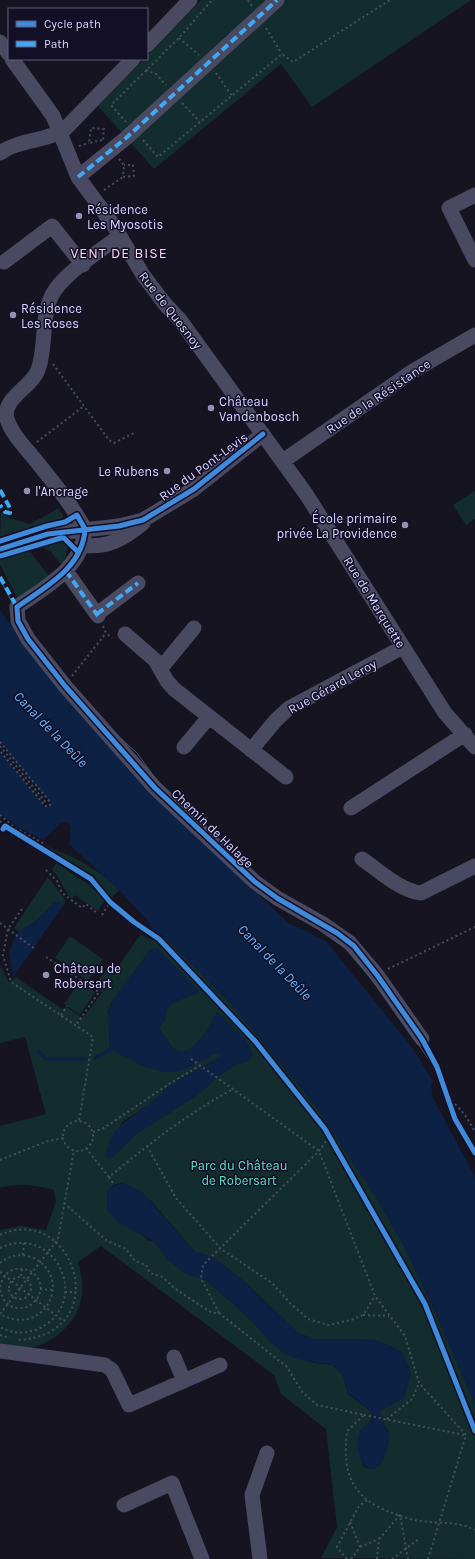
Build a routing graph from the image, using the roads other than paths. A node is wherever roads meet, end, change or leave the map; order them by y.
1 (190, 0) edge
2 (277, 0) edge
3 (0, 42) edge
4 (148, 44) edge
5 (8, 53) edge
6 (13, 60) edge
7 (132, 60) edge
8 (61, 132) junction
9 (0, 153) edge
10 (78, 177) junction
11 (475, 195) edge
12 (120, 236) junction
13 (475, 260) edge
14 (4, 262) dead end
15 (83, 264) junction
16 (475, 335) edge
17 (263, 434) junction
18 (283, 461) junction
19 (153, 515) junction
20 (85, 528) junction
21 (81, 545) junction
22 (0, 549) edge
23 (66, 571) junction
24 (138, 583) dead end
25 (194, 628) dead end
26 (125, 634) road end
27 (403, 647) junction
28 (161, 668) junction
29 (209, 717) junction
30 (465, 734) junction
31 (184, 747) dead end
32 (475, 747) edge
33 (251, 750) junction
34 (286, 777) dead end
35 (351, 808) dead end
36 (362, 859) dead end
37 (475, 866) edge
38 (422, 1039) dead end
39 (0, 1351) edge
40 (174, 1357) dead end
41 (220, 1365) dead end
42 (184, 1381) junction
43 (267, 1452) dead end
44 (124, 1505) dead end
45 (202, 1559) edge
46 (260, 1559) edge

1 - 4 street
2 - 10 street
3 - 5 street
6 - 8 street, Rue de Quesnoy
7 - 8 street
8 - 9 street
8 - 10 street, Rue de Quesnoy
10 - 12 street, Rue de Quesnoy
11 - 13 street
12 - 15 street
12 - 17 street, Rue de Quesnoy
14 - 15 street
15 - 20 street
16 - 18 street, Rue de la Résistance
17 - 18 street, Rue de Marquette
17 - 19 street, Rue du Pont-Levis
18 - 27 street, Rue de Marquette
19 - 20 street, Rue du Pont-Levis
19 - 21 street, Rue du Pont-Levis
20 - 21 street
20 - 22 street, Rue du Pont-Levis
21 - 23 street
23 - 24 street
23 - 38 street, Chemin de Halage
25 - 28 street
26 - 28 street
27 - 30 street, Rue de Marquette
27 - 33 street, Rue Gérard Leroy
28 - 29 street
29 - 31 street
29 - 33 street
30 - 32 street, Rue de Marquette
30 - 35 street
33 - 34 street
36 - 37 street
39 - 42 street
40 - 42 street
41 - 42 street
43 - 46 street
44 - 45 street

